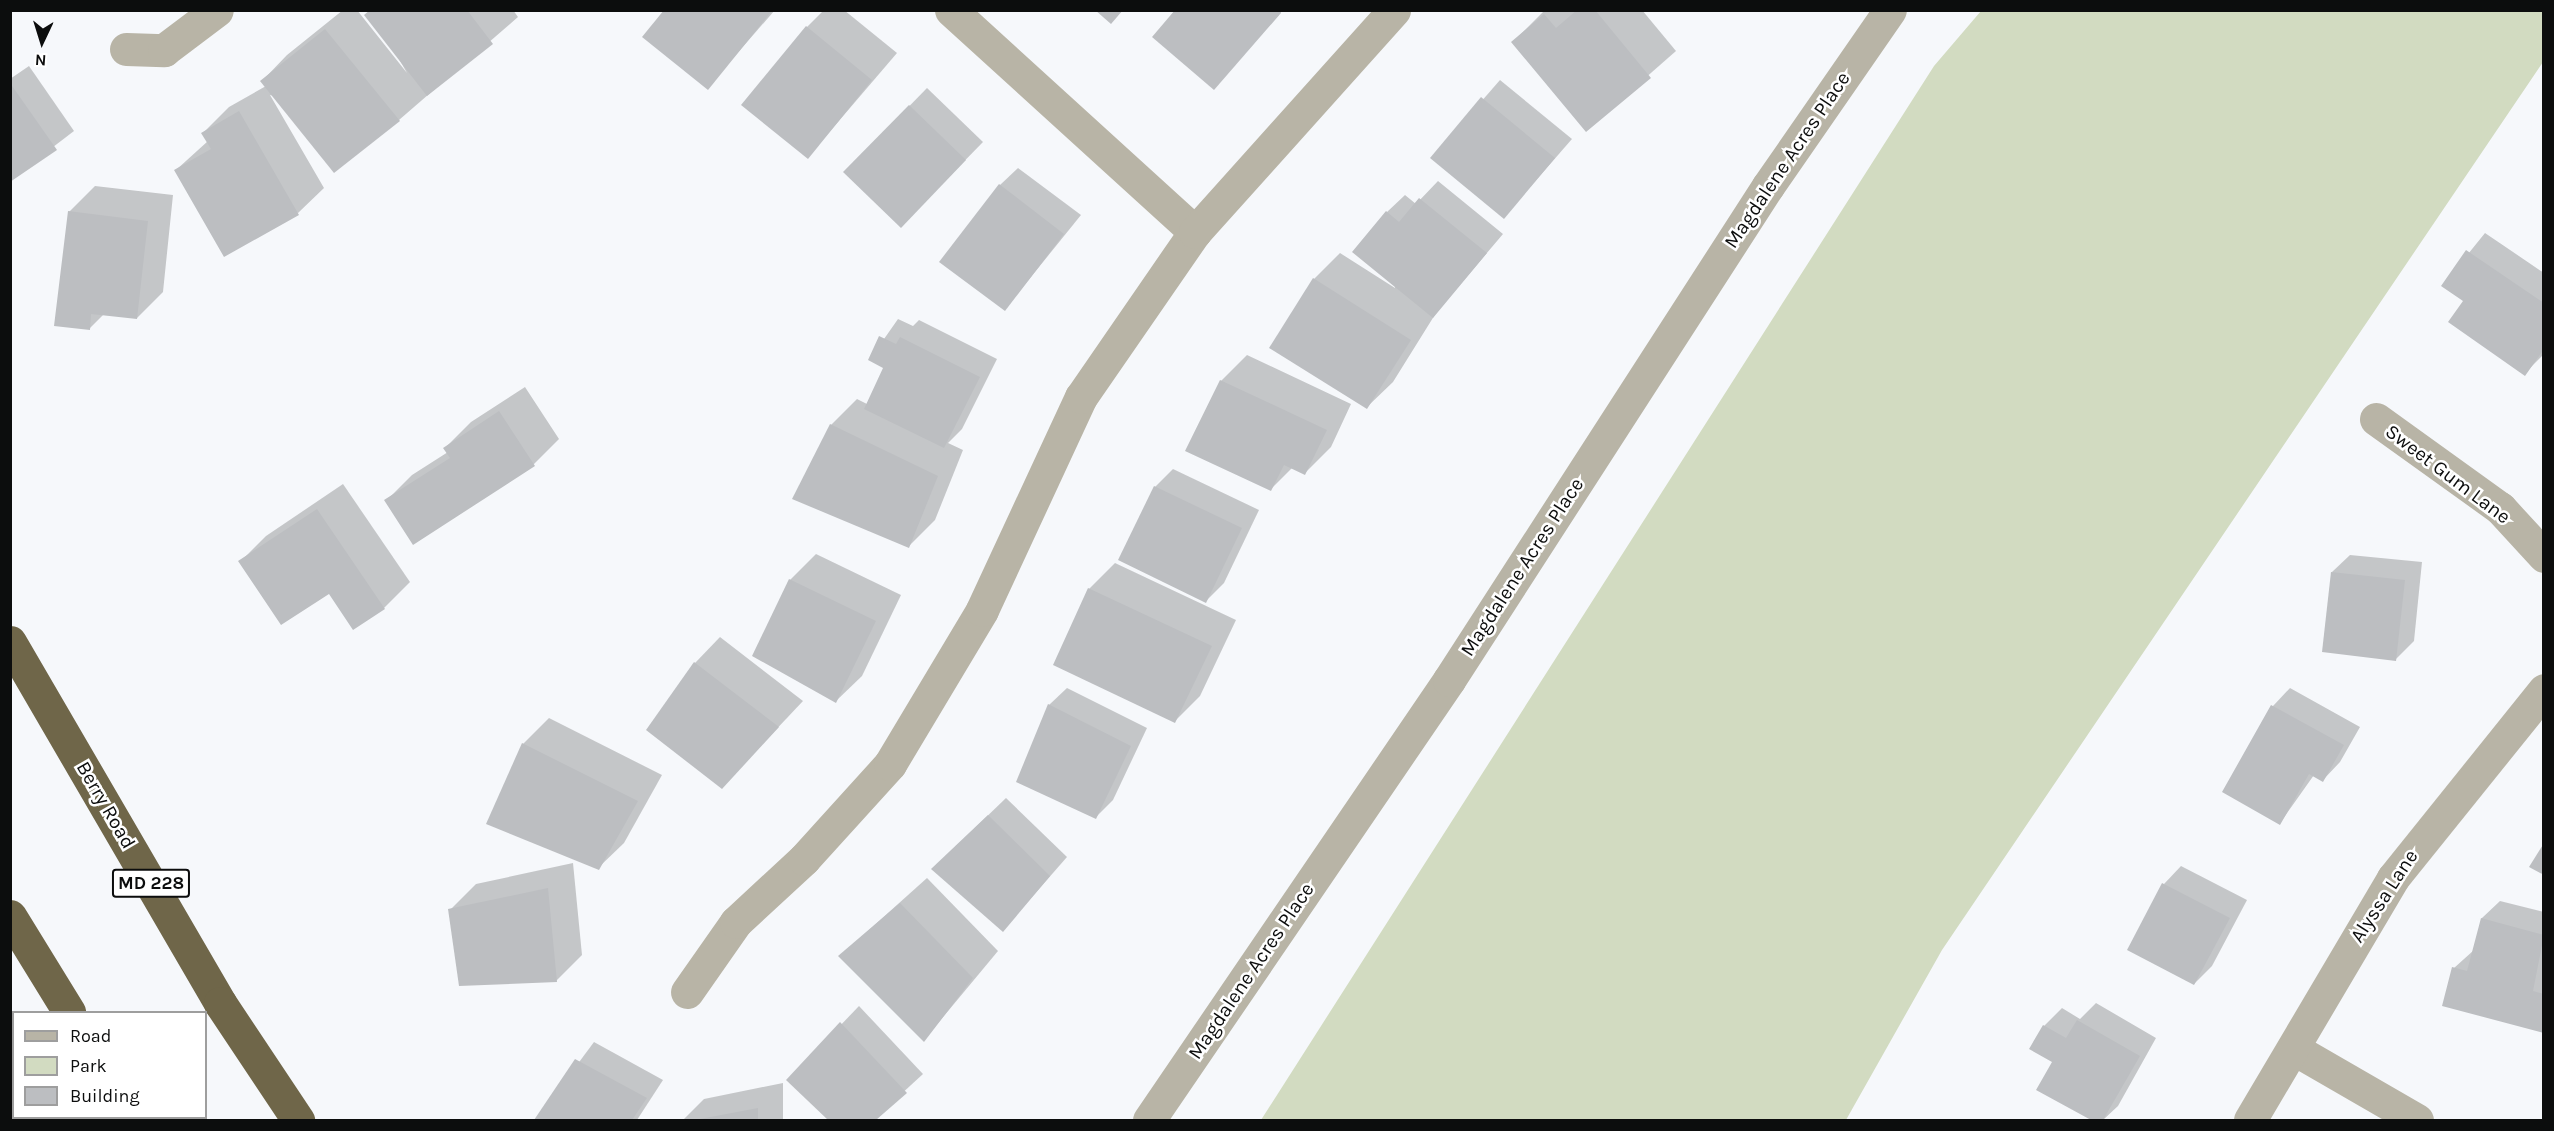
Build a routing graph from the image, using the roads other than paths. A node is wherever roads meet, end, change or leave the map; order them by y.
1 (218, 10) edge
2 (951, 10) edge
3 (1394, 10) edge
4 (1890, 10) edge
5 (126, 49) dead end
6 (1195, 232) junction
7 (2376, 419) dead end
8 (2544, 556) edge
9 (10, 642) edge
10 (2544, 690) edge
11 (10, 916) edge
12 (687, 992) dead end
13 (68, 1011) edge
14 (2294, 1049) junction
15 (298, 1120) edge
16 (1149, 1120) edge
17 (2250, 1120) edge
18 (2417, 1120) edge

1 - 5 street
2 - 6 street
3 - 6 street
4 - 16 street, Magdalene Acres Place
6 - 12 street
7 - 8 street, Sweet Gum Lane
9 - 15 highway, Berry Road / MD 228
10 - 14 street, Alyssa Lane
11 - 13 highway
14 - 17 street, Alyssa Lane
14 - 18 street

